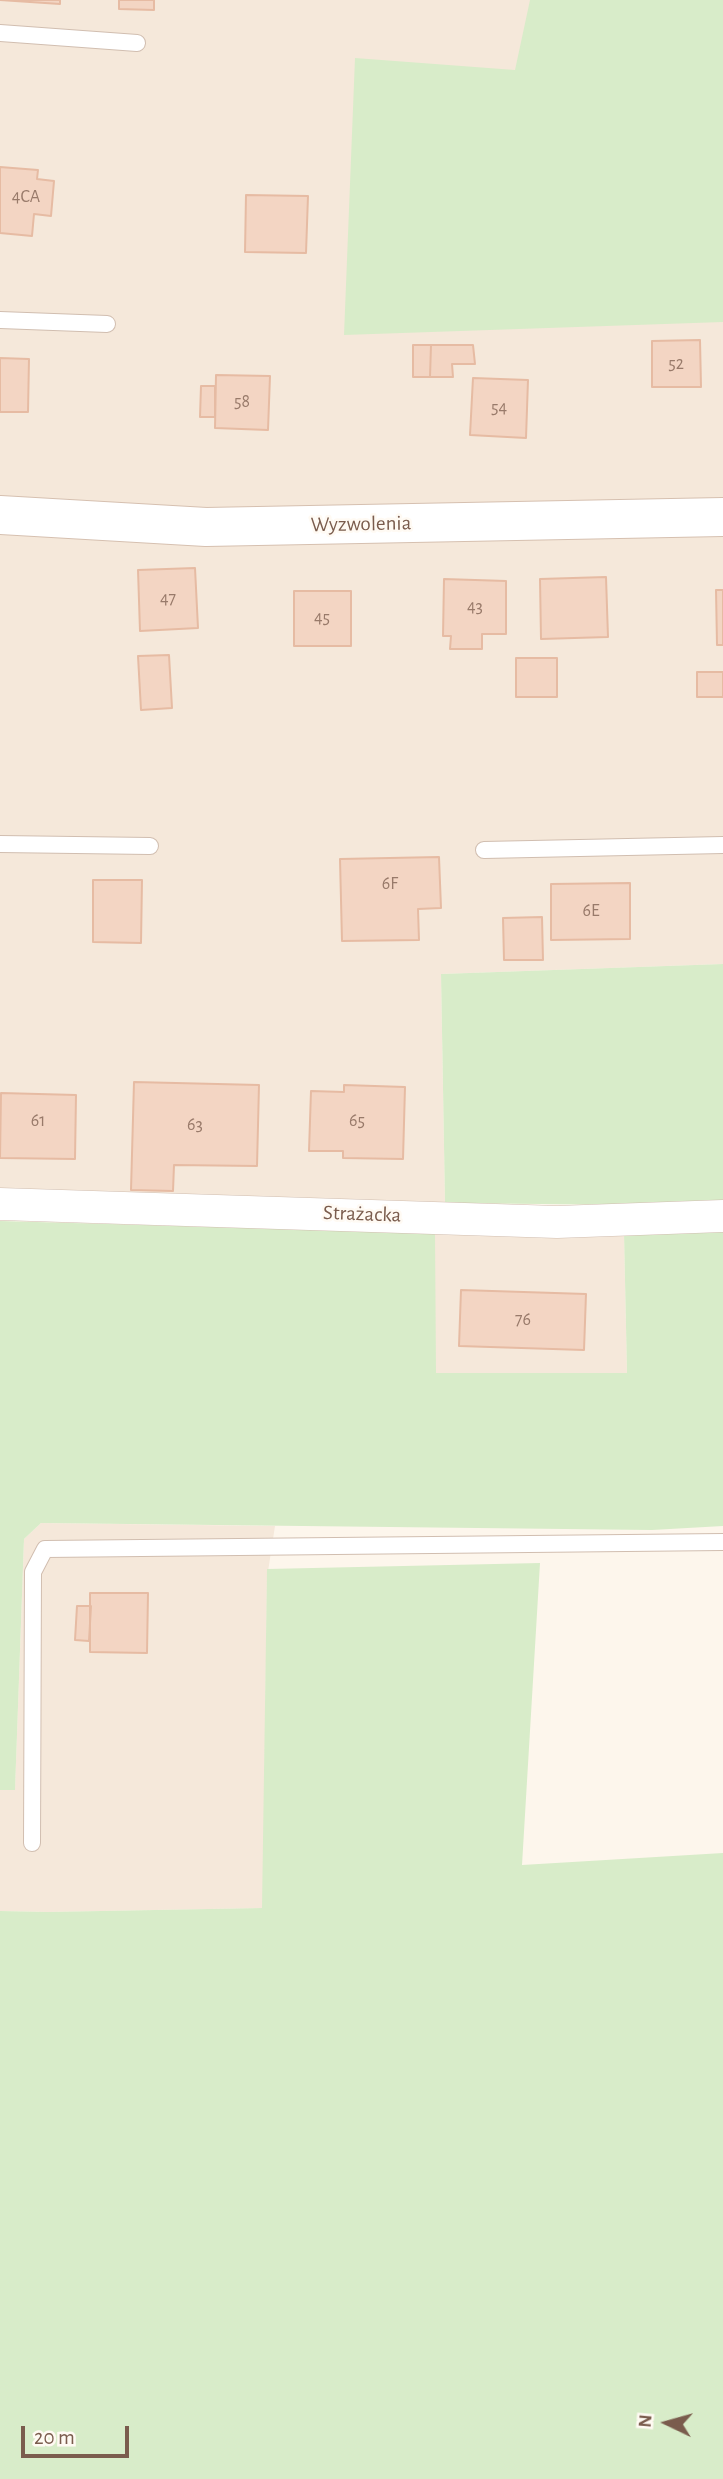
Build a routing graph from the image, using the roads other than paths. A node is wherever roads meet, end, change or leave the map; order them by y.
1 (0, 33) edge
2 (137, 43) dead end
3 (0, 320) edge
4 (107, 324) dead end
5 (0, 515) edge
6 (723, 517) edge
7 (0, 844) edge
8 (723, 845) edge
9 (150, 846) dead end
10 (484, 849) dead end
11 (0, 1205) edge
12 (723, 1216) edge
13 (723, 1542) edge
14 (32, 1843) dead end

1 - 2 lane
3 - 4 lane
5 - 6 main road, Wyzwolenia
7 - 9 lane
8 - 10 lane
11 - 12 street, Strażacka
13 - 14 lane

